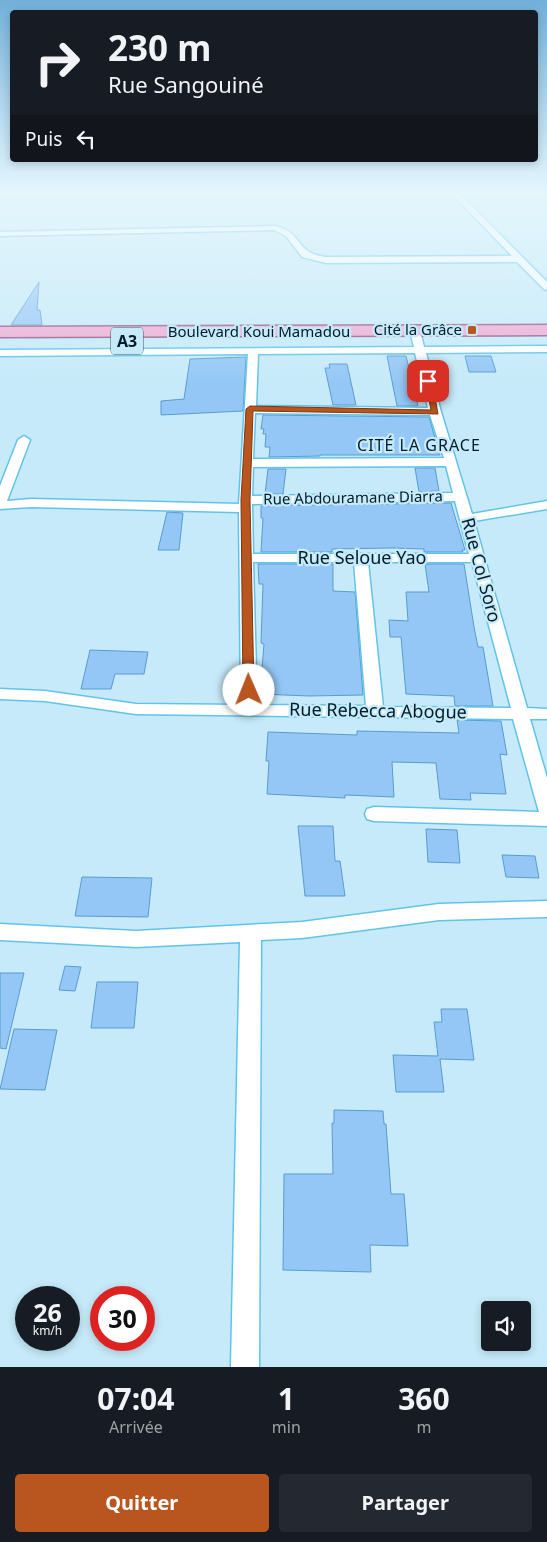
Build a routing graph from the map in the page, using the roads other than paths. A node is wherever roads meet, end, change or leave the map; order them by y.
1 (315, 258) edge
2 (521, 259) joint
3 (547, 286) edge
4 (547, 330) edge
5 (0, 332) edge
6 (418, 340) junction
7 (547, 340) edge
8 (0, 342) edge
9 (547, 349) edge
10 (253, 350) junction
11 (0, 353) edge
12 (250, 409) junction
13 (435, 412) junction
14 (24, 440) dead end
15 (452, 462) junction
16 (246, 463) junction
17 (461, 497) junction
18 (0, 503) edge
19 (245, 504) junction
20 (547, 505) edge
21 (467, 520) junction
22 (246, 558) junction
23 (478, 558) junction
24 (361, 559) junction
25 (0, 694) edge
26 (249, 709) junction
27 (375, 712) junction
28 (520, 712) junction
29 (547, 714) edge
30 (547, 810) edge
31 (374, 814) dead end
32 (547, 819) edge
33 (547, 909) edge
34 (0, 932) edge
35 (251, 932) junction
36 (245, 1367) edge

1 - 2 street
2 - 3 street
4 - 6 main road, Boulevard Koui Mamadou / A3
5 - 6 main road, Boulevard Koui Mamadou / A3
6 - 7 main road, Boulevard Koui Mamadou / A3
6 - 8 main road, Boulevard Koui Mamadou / A3
6 - 9 street
6 - 10 street
6 - 13 street, Rue Col Soro
10 - 11 street
10 - 12 street
12 - 13 street
12 - 16 street
13 - 15 street, Rue Col Soro
14 - 18 street
15 - 16 street
15 - 17 street, Rue Col Soro
16 - 19 street
17 - 19 street, Rue Abdouramane Diarra
17 - 21 street, Rue Col Soro
18 - 19 street, Rue Abdouramane Diarra
19 - 22 street
20 - 21 street
21 - 23 street, Rue Col Soro
22 - 24 street, Rue Seloue Yao
22 - 26 street
23 - 24 street, Rue Seloue Yao
23 - 28 street, Rue Col Soro
24 - 27 street
25 - 26 street, Rue Rebecca Abogue
26 - 27 street, Rue Rebecca Abogue
27 - 28 street, Rue Rebecca Abogue
28 - 29 street, Rue Rebecca Abogue
28 - 30 street, Rue Col Soro
31 - 32 street
33 - 35 street
34 - 35 street
35 - 36 street

